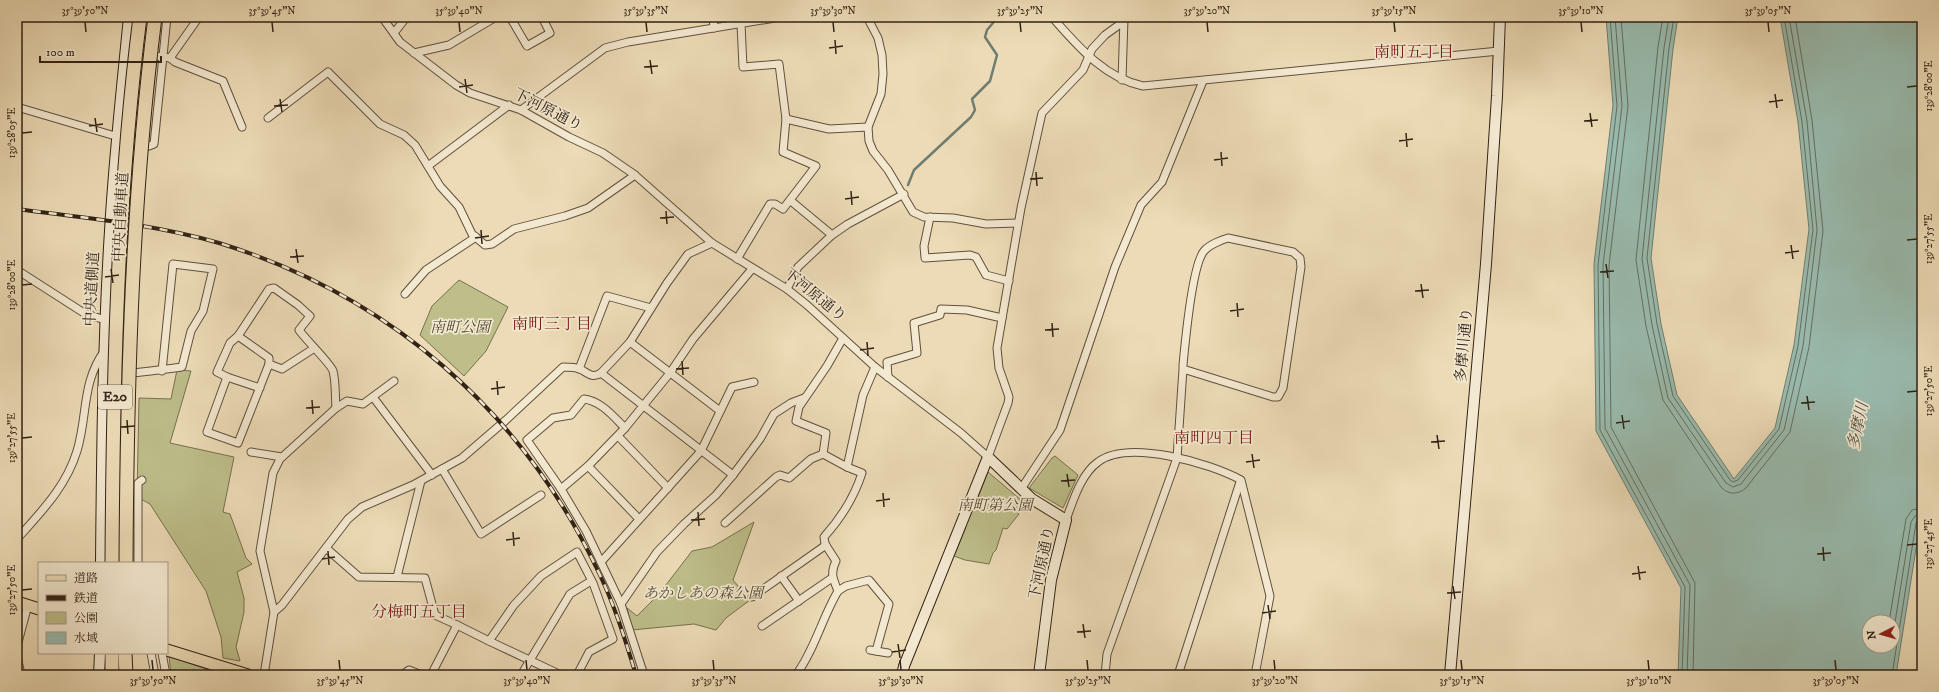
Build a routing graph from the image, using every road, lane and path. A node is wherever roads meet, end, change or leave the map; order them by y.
1 (129, 17) edge
2 (140, 17) edge
3 (155, 17) edge
4 (167, 17) edge
5 (199, 17) edge
6 (382, 17) edge
7 (411, 17) edge
8 (496, 17) edge
9 (510, 17) edge
10 (542, 17) edge
11 (713, 17) edge
12 (781, 17) edge
13 (867, 17) edge
14 (1052, 17) edge
15 (1500, 17) edge
16 (1124, 19) edge
17 (741, 24) junction
18 (714, 28) junction
19 (394, 34) junction
20 (126, 51) junction
21 (1499, 51) junction
22 (414, 53) junction
23 (1090, 56) junction
24 (162, 58) junction
25 (170, 58) junction
26 (1122, 80) junction
27 (1203, 81) junction
28 (509, 105) junction
29 (17, 107) edge
30 (521, 110) junction
31 (268, 118) dead end
32 (786, 119) junction
33 (242, 127) dead end
34 (868, 127) junction
35 (116, 137) junction
36 (428, 166) junction
37 (635, 175) junction
38 (904, 194) junction
39 (791, 201) junction
40 (930, 217) junction
41 (1018, 223) junction
42 (832, 235) junction
43 (476, 237) junction
44 (712, 243) junction
45 (737, 259) junction
46 (752, 269) junction
47 (17, 270) edge
48 (1009, 281) junction
49 (787, 289) junction
50 (405, 294) dead end
51 (651, 308) junction
52 (1002, 318) junction
53 (105, 320) junction
54 (238, 336) junction
55 (843, 338) junction
56 (630, 342) junction
57 (105, 349) junction
58 (313, 349) junction
59 (269, 364) junction
60 (875, 367) junction
61 (579, 369) junction
62 (1183, 369) junction
63 (162, 371) junction
64 (602, 373) junction
65 (670, 373) junction
66 (104, 375) junction
67 (227, 376) junction
68 (888, 377) junction
69 (394, 381) dead end
70 (754, 382) dead end
71 (260, 388) junction
72 (373, 397) junction
73 (804, 398) junction
74 (644, 405) junction
75 (336, 408) junction
76 (720, 411) junction
77 (625, 428) junction
78 (618, 436) junction
79 (700, 451) junction
80 (251, 452) dead end
81 (823, 454) junction
82 (282, 456) junction
83 (988, 457) junction
84 (1177, 458) junction
85 (588, 466) junction
86 (847, 466) junction
87 (442, 469) junction
88 (432, 475) junction
89 (733, 475) junction
90 (142, 480) dead end
91 (1241, 480) junction
92 (421, 481) junction
93 (668, 488) junction
94 (561, 489) junction
95 (1021, 489) junction
96 (541, 495) dead end
97 (639, 519) junction
98 (1066, 520) junction
99 (725, 523) dead end
100 (17, 539) edge
101 (826, 546) junction
102 (326, 548) junction
103 (101, 562) edge
104 (112, 562) edge
105 (126, 562) edge
106 (138, 562) edge
107 (601, 562) junction
108 (781, 576) junction
109 (397, 577) junction
110 (832, 578) junction
111 (592, 581) junction
112 (838, 591) junction
113 (752, 597) dead end
114 (799, 601) junction
115 (17, 602) edge
116 (622, 604) junction
117 (34, 607) edge
118 (274, 612) junction
119 (457, 625) junction
120 (762, 626) dead end
121 (489, 640) junction
122 (17, 646) edge
123 (168, 650) edge
124 (888, 653) dead end
125 (100, 654) edge
126 (112, 654) edge
127 (125, 654) edge
128 (152, 654) edge
129 (162, 654) edge
130 (17, 656) edge
131 (529, 660) junction
132 (21, 675) edge
133 (100, 675) edge
134 (112, 675) edge
135 (126, 675) edge
136 (155, 675) edge
137 (166, 675) edge
138 (248, 675) edge
139 (264, 675) edge
140 (402, 675) edge
141 (422, 675) edge
142 (431, 675) edge
143 (522, 675) edge
144 (561, 675) edge
145 (577, 675) edge
146 (644, 675) edge
147 (796, 675) edge
148 (902, 675) edge
149 (1039, 675) edge
150 (1105, 675) edge
151 (1178, 675) edge
152 (1255, 675) edge
153 (1450, 675) edge

1 - 20 street, 中央道側道
2 - 104 highway, 中央自動車道 / E20, bridge
3 - 105 highway, 中央自動車道 / E20, bridge
4 - 24 street
5 - 25 street
6 - 19 street, 下河原通り
7 - 19 street
8 - 22 street
9 - 10 street
11 - 18 street
12 - 17 street
13 - 34 street
14 - 23 street
15 - 21 street, 多摩川通り
16 - 23 street
16 - 26 street
17 - 18 street
17 - 32 street
18 - 30 street
19 - 22 street, 下河原通り
20 - 24 street
20 - 35 street, 中央道側道
21 - 27 street
21 - 153 street, 多摩川通り
22 - 28 street, 下河原通り
23 - 26 street
23 - 41 street
24 - 25 street
24 - 35 street
25 - 33 street
26 - 27 street
27 - 95 street
28 - 30 street, 下河原通り
28 - 36 street
29 - 35 street
30 - 37 street, 下河原通り
31 - 36 street
32 - 34 street
32 - 39 street
34 - 38 street
35 - 53 street, 中央道側道
36 - 43 street
37 - 43 street
37 - 44 street, 下河原通り
38 - 40 street
38 - 42 street
39 - 42 street
39 - 45 street
40 - 41 street
40 - 48 street
41 - 48 street
42 - 49 street
43 - 50 street
44 - 45 street, 下河原通り
44 - 51 street
45 - 46 street, 下河原通り
46 - 49 street, 下河原通り
46 - 65 street
47 - 53 street
48 - 52 street
49 - 55 street, 下河原通り
51 - 56 street
51 - 61 street
52 - 68 street
52 - 83 street
53 - 57 street, 中央道側道
54 - 58 street
54 - 59 street
54 - 67 street
55 - 60 street, 下河原通り
55 - 73 street
56 - 64 street
56 - 65 street
57 - 66 street, 中央道側道
57 - 100 street
58 - 59 street
58 - 75 street
59 - 71 street
60 - 68 street, 下河原通り
60 - 86 street
61 - 64 street
61 - 87 street
62 - 62 street
62 - 84 street
63 - 63 street
63 - 66 street
64 - 74 street
65 - 74 street
65 - 76 street
66 - 103 street, 中央道側道
67 - 71 street
67 - 71 street
68 - 83 street, 下河原通り
69 - 72 street
70 - 76 street
72 - 75 street
72 - 88 street
73 - 81 street
73 - 89 street
74 - 77 street
74 - 79 street
75 - 82 street
76 - 79 street
77 - 78 street
77 - 94 street
78 - 85 street
78 - 93 street
79 - 89 street
79 - 93 street
80 - 82 street
81 - 86 street
81 - 99 street
82 - 118 street
83 - 95 street, 下河原通り
83 - 148 street
84 - 91 street
84 - 98 street
84 - 150 street
85 - 94 street
85 - 97 street
86 - 101 street
87 - 88 street
87 - 96 street
88 - 92 street
89 - 116 street
90 - 106 street
91 - 151 street
91 - 152 street
92 - 102 street
92 - 109 street
93 - 97 street
94 - 107 street
95 - 98 street, 下河原通り
97 - 107 street
98 - 149 street, 下河原通り
101 - 108 street
101 - 110 street
102 - 109 street
102 - 118 street
107 - 116 street
108 - 113 street
108 - 114 street
109 - 119 street
110 - 112 street
110 - 114 street
111 - 121 street
111 - 131 street
111 - 145 street
112 - 124 street
112 - 147 street
114 - 120 street
115 - 117 main road
116 - 146 street
117 - 122 street
118 - 139 street
119 - 121 street
119 - 142 street
121 - 131 street
123 - 138 main road
125 - 133 street
126 - 134 highway
127 - 135 highway
128 - 136 street
129 - 137 street
130 - 132 street
131 - 143 street
131 - 144 street
140 - 141 street

